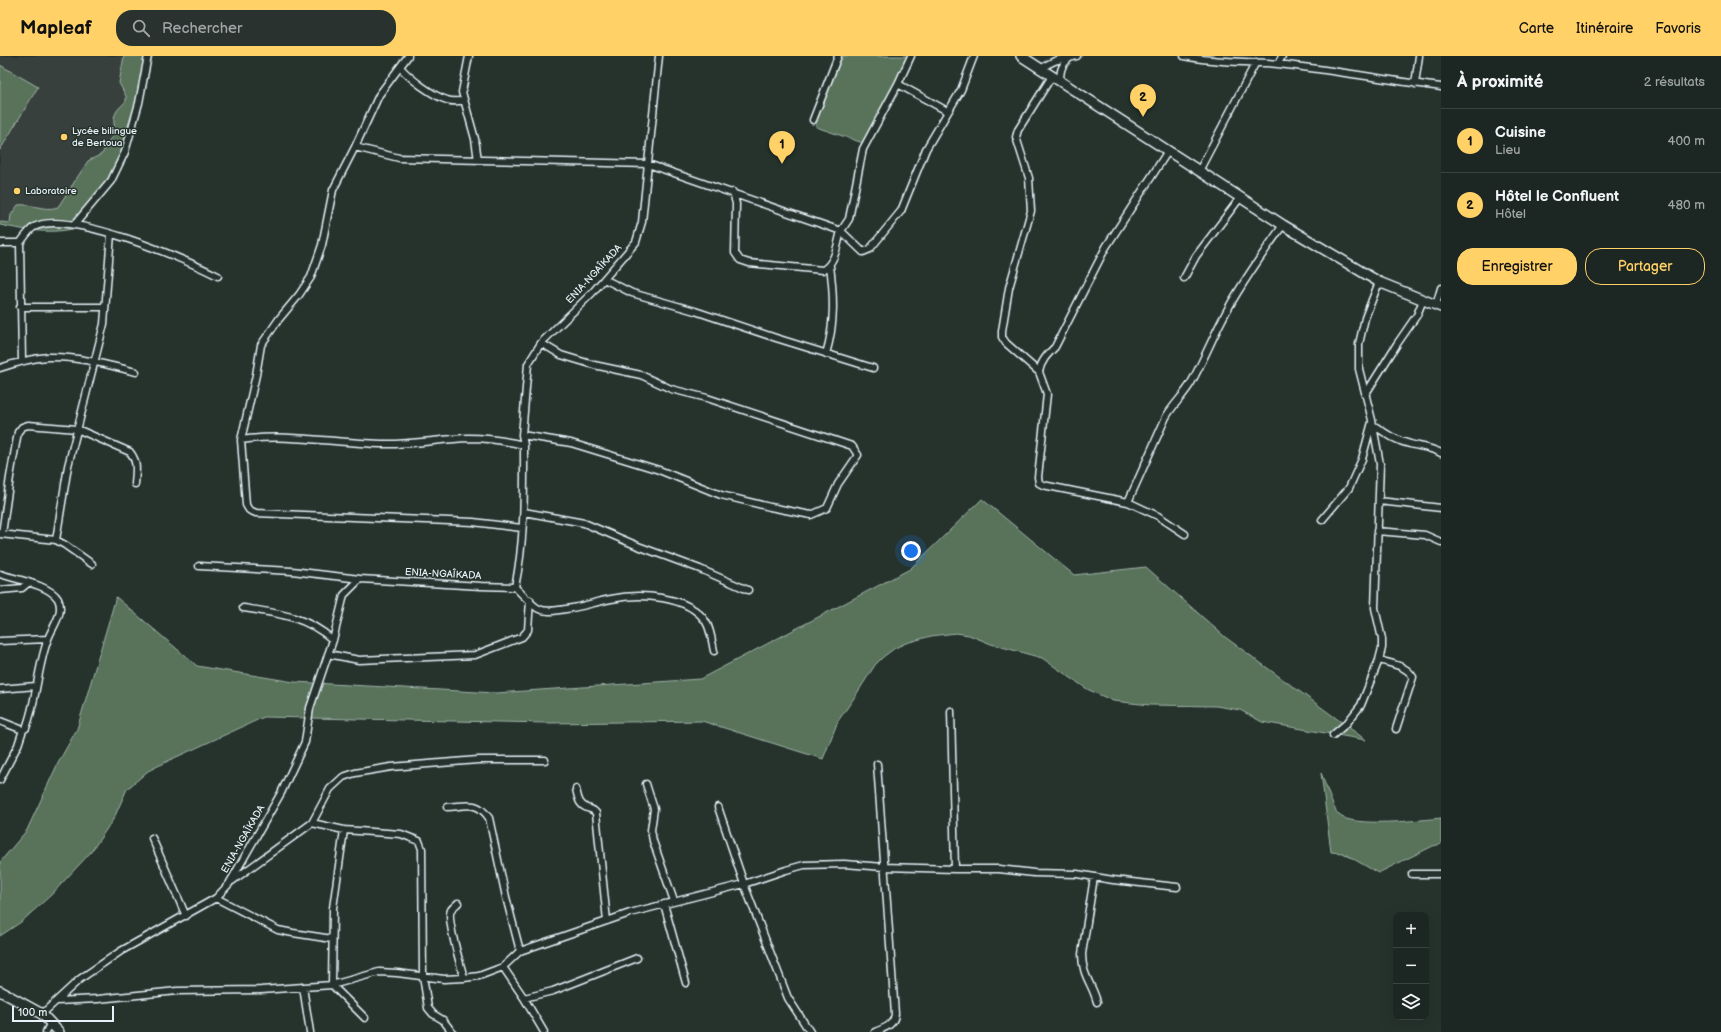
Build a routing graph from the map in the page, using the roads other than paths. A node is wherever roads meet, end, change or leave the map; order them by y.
1 (148, 56) edge
2 (408, 56) edge
3 (469, 56) edge
4 (659, 56) edge
5 (838, 56) edge
6 (911, 56) edge
7 (974, 56) edge
8 (1021, 56) edge
9 (1184, 56) edge
10 (1282, 56) edge
11 (1419, 56) edge
12 (1074, 57) edge
13 (1215, 58) edge
14 (1256, 62) junction
15 (1278, 64) junction
16 (400, 67) junction
17 (1041, 69) junction
18 (1052, 76) junction
19 (1060, 82) junction
20 (898, 84) junction
21 (1415, 84) junction
22 (1441, 87) edge
23 (464, 100) junction
24 (947, 111) junction
25 (813, 120) dead end
26 (355, 148) junction
27 (1168, 151) junction
28 (478, 160) junction
29 (648, 164) junction
30 (1199, 171) junction
31 (733, 192) junction
32 (1240, 198) junction
33 (75, 224) junction
34 (1283, 225) junction
35 (841, 231) junction
36 (111, 234) junction
37 (0, 243) edge
38 (20, 243) junction
39 (830, 266) junction
40 (218, 276) dead end
41 (1184, 278) dead end
42 (604, 280) junction
43 (1379, 282) junction
44 (1441, 288) edge
45 (1423, 300) junction
46 (1439, 306) edge
47 (20, 307) junction
48 (105, 307) junction
49 (541, 343) junction
50 (826, 354) junction
51 (22, 361) junction
52 (94, 362) junction
53 (0, 368) edge
54 (873, 368) dead end
55 (136, 372) dead end
56 (1039, 372) junction
57 (1365, 395) junction
58 (1373, 423) junction
59 (77, 429) junction
60 (522, 435) junction
61 (241, 440) junction
62 (524, 445) junction
63 (1441, 453) edge
64 (135, 484) dead end
65 (1379, 501) junction
66 (1128, 502) junction
67 (1441, 508) edge
68 (524, 512) junction
69 (1322, 520) dead end
70 (522, 528) junction
71 (1377, 531) junction
72 (1, 534) edge
73 (1185, 534) dead end
74 (56, 540) junction
75 (1441, 542) edge
76 (92, 564) dead end
77 (199, 566) dead end
78 (0, 574) edge
79 (360, 579) junction
80 (28, 583) junction
81 (515, 587) junction
82 (0, 590) edge
83 (748, 590) dead end
84 (530, 600) junction
85 (243, 608) dead end
86 (48, 639) junction
87 (333, 640) junction
88 (0, 641) edge
89 (714, 651) dead end
90 (328, 654) junction
91 (1379, 660) junction
92 (36, 686) junction
93 (0, 689) edge
94 (951, 711) dead end
95 (0, 721) edge
96 (1396, 729) dead end
97 (23, 730) junction
98 (1333, 734) dead end
99 (545, 760) dead end
100 (877, 764) dead end
101 (0, 780) edge
102 (646, 784) dead end
103 (576, 789) dead end
104 (447, 807) dead end
105 (718, 807) dead end
106 (312, 823) junction
107 (344, 830) junction
108 (152, 838) dead end
109 (884, 867) junction
110 (955, 869) junction
111 (1412, 874) dead end
112 (1441, 874) edge
113 (1094, 877) junction
114 (229, 884) junction
115 (744, 884) junction
116 (1177, 887) dead end
117 (216, 898) junction
118 (674, 901) junction
119 (458, 903) dead end
120 (664, 904) junction
121 (186, 916) junction
122 (607, 921) junction
123 (332, 938) junction
124 (520, 952) junction
125 (637, 958) dead end
126 (503, 967) junction
127 (423, 976) junction
128 (464, 978) junction
129 (686, 983) dead end
130 (332, 985) junction
131 (303, 987) junction
132 (0, 991) edge
133 (524, 998) junction
134 (57, 1001) junction
135 (1097, 1002) dead end
136 (42, 1014) junction
137 (365, 1018) dead end
138 (48, 1028) edge
139 (59, 1032) edge
140 (310, 1032) edge
141 (452, 1032) edge
142 (544, 1032) edge
143 (810, 1032) edge
144 (875, 1032) edge

1 - 33 street
2 - 16 street
3 - 23 street
4 - 29 street, ENIA-NGAÎKADA
5 - 25 street
6 - 20 street
7 - 24 street
8 - 17 street
9 - 13 street
10 - 15 street
11 - 21 street
12 - 17 street
12 - 19 street
13 - 14 street
14 - 15 street
14 - 30 street
15 - 21 street
16 - 23 street
16 - 26 street
17 - 18 street
18 - 19 street
18 - 56 street
19 - 27 street
20 - 24 street
20 - 35 street
21 - 22 street
23 - 28 street
24 - 35 street
26 - 28 street
26 - 61 street
27 - 30 street
27 - 56 street
28 - 29 street
29 - 31 street
29 - 42 street, ENIA-NGAÎKADA
30 - 32 street
31 - 35 street
31 - 39 street
32 - 34 street
32 - 41 street
33 - 36 street
33 - 38 street
34 - 43 street
34 - 66 street
35 - 39 street
36 - 40 street
36 - 48 street
37 - 38 street
38 - 47 street
39 - 50 street
42 - 49 street, ENIA-NGAÎKADA
42 - 50 street
43 - 45 street
43 - 57 street
44 - 46 street
45 - 46 street
45 - 57 street
47 - 48 street
47 - 51 street
48 - 52 street
49 - 60 street, ENIA-NGAÎKADA
49 - 60 street
50 - 54 street
51 - 52 street
51 - 53 street
52 - 55 street
52 - 59 street
56 - 66 street
57 - 58 street
58 - 63 street
58 - 65 street
58 - 69 street
59 - 64 street
59 - 72 street
59 - 74 street
60 - 62 street, ENIA-NGAÎKADA
61 - 62 street
61 - 70 street
62 - 68 street, ENIA-NGAÎKADA
65 - 67 street
65 - 71 street
66 - 73 street
68 - 70 street, ENIA-NGAÎKADA
68 - 83 street
70 - 81 street, ENIA-NGAÎKADA
71 - 75 street
71 - 91 street
72 - 74 street
74 - 76 street
77 - 79 street
78 - 80 street
79 - 81 street, ENIA-NGAÎKADA
79 - 87 street, ENIA-NGAÎKADA
80 - 82 street
80 - 86 street
81 - 84 street
84 - 89 street
84 - 90 street
85 - 87 street
86 - 88 street
86 - 92 street
87 - 90 street, ENIA-NGAÎKADA
90 - 114 street, ENIA-NGAÎKADA
91 - 96 street
91 - 98 street
92 - 93 street
92 - 97 street
94 - 110 street
95 - 97 street
97 - 101 street
99 - 106 street
100 - 109 street
102 - 118 street
103 - 122 street
104 - 124 street
105 - 115 street
106 - 107 street
106 - 114 street
107 - 123 street
107 - 127 street
108 - 121 street
109 - 110 street
109 - 115 street
109 - 144 street
110 - 113 street
111 - 112 street
113 - 116 street
113 - 135 street
114 - 117 street, ENIA-NGAÎKADA
115 - 118 street
115 - 143 street
117 - 121 street, ENIA-NGAÎKADA
117 - 123 street
118 - 120 street
119 - 128 street
120 - 122 street
120 - 129 street
121 - 134 street, ENIA-NGAÎKADA
122 - 124 street
123 - 130 street
124 - 126 street
125 - 133 street
126 - 128 street
126 - 133 street
127 - 128 street
127 - 130 street
127 - 141 street
130 - 131 street
130 - 137 street
131 - 134 street
131 - 140 street
132 - 136 street
133 - 142 street
134 - 136 street, ENIA-NGAÎKADA
136 - 138 street
138 - 139 street

